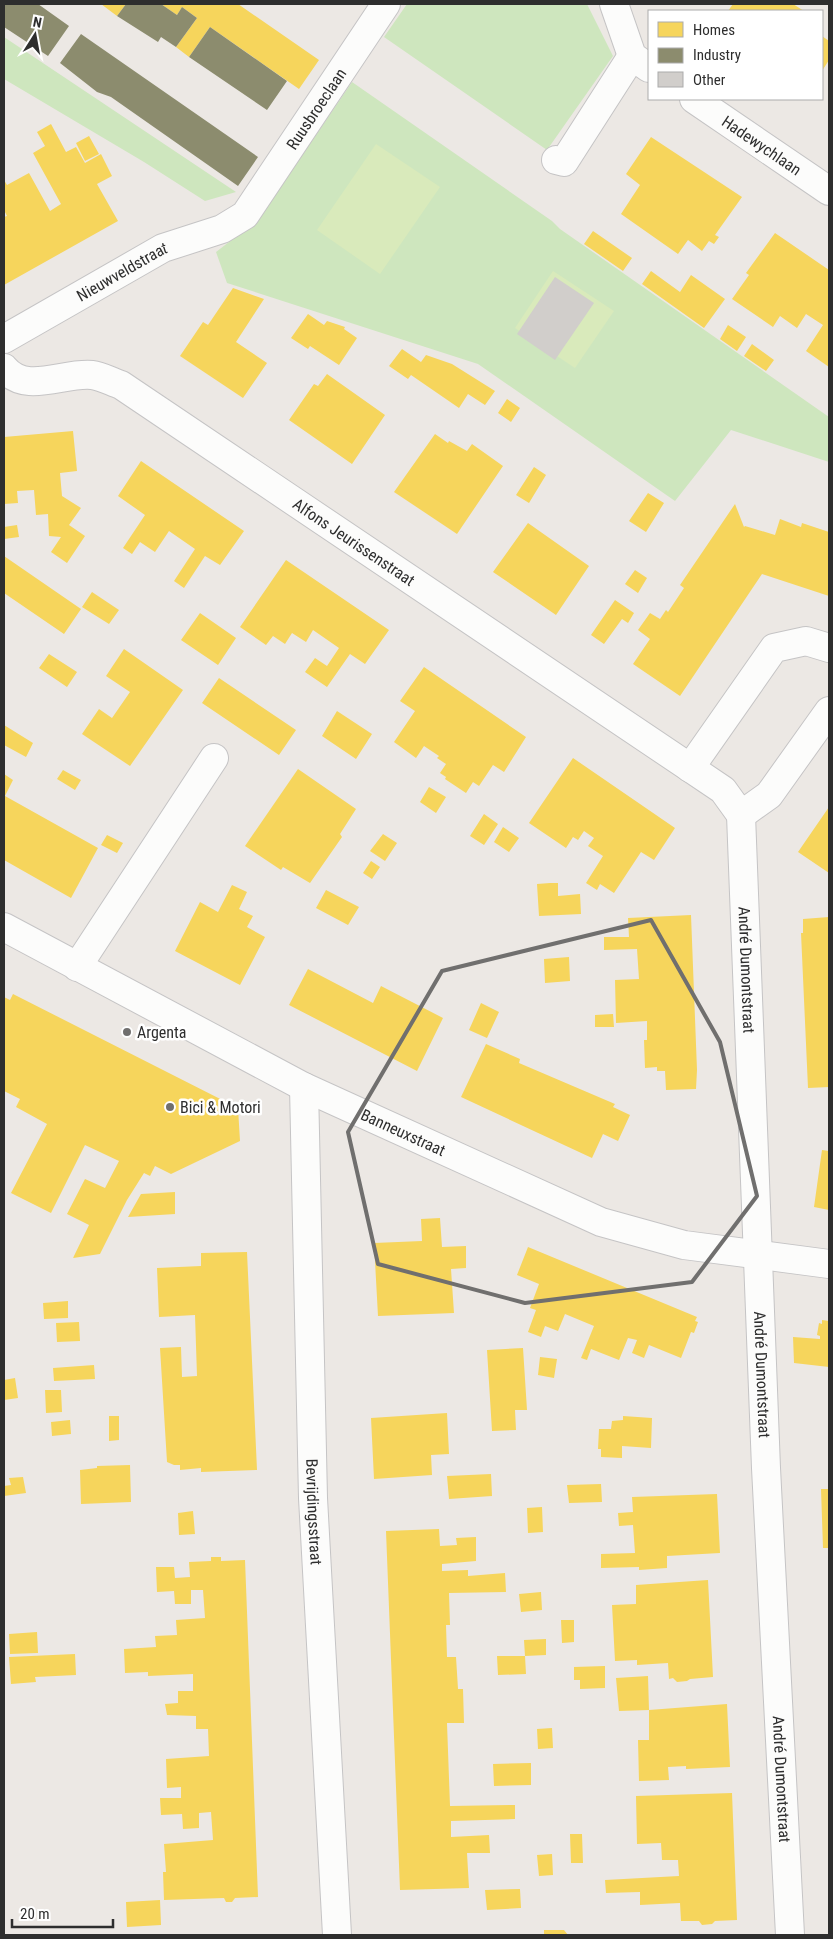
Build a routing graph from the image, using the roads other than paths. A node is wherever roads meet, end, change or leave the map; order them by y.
1 (386, 4) edge
2 (614, 4) edge
3 (640, 62) edge
4 (695, 100) edge
5 (556, 160) dead end
6 (829, 191) edge
7 (246, 215) joint
8 (4, 338) edge
9 (4, 368) edge
10 (829, 648) edge
11 (829, 711) edge
12 (214, 758) dead end
13 (690, 768) junction
14 (741, 815) junction
15 (4, 927) edge
16 (78, 967) junction
17 (304, 1087) junction
18 (757, 1254) junction
19 (829, 1264) edge
20 (337, 1935) edge
21 (790, 1935) edge

1 - 7 street, Ruusbroeclaan
2 - 3 street
3 - 5 street
4 - 6 street, Hadewychlaan
7 - 8 street, Nieuwveldstraat
9 - 13 street, Alfons Jeurissenstraat
10 - 13 street
11 - 14 street
12 - 16 street
13 - 14 street, Alfons Jeurissenstraat
14 - 18 street, André Dumontstraat
15 - 16 street, Banneuxstraat
16 - 17 street, Banneuxstraat
17 - 18 street, Banneuxstraat
17 - 20 street, Bevrijdingsstraat
18 - 19 street, Banneuxstraat
18 - 21 street, André Dumontstraat

